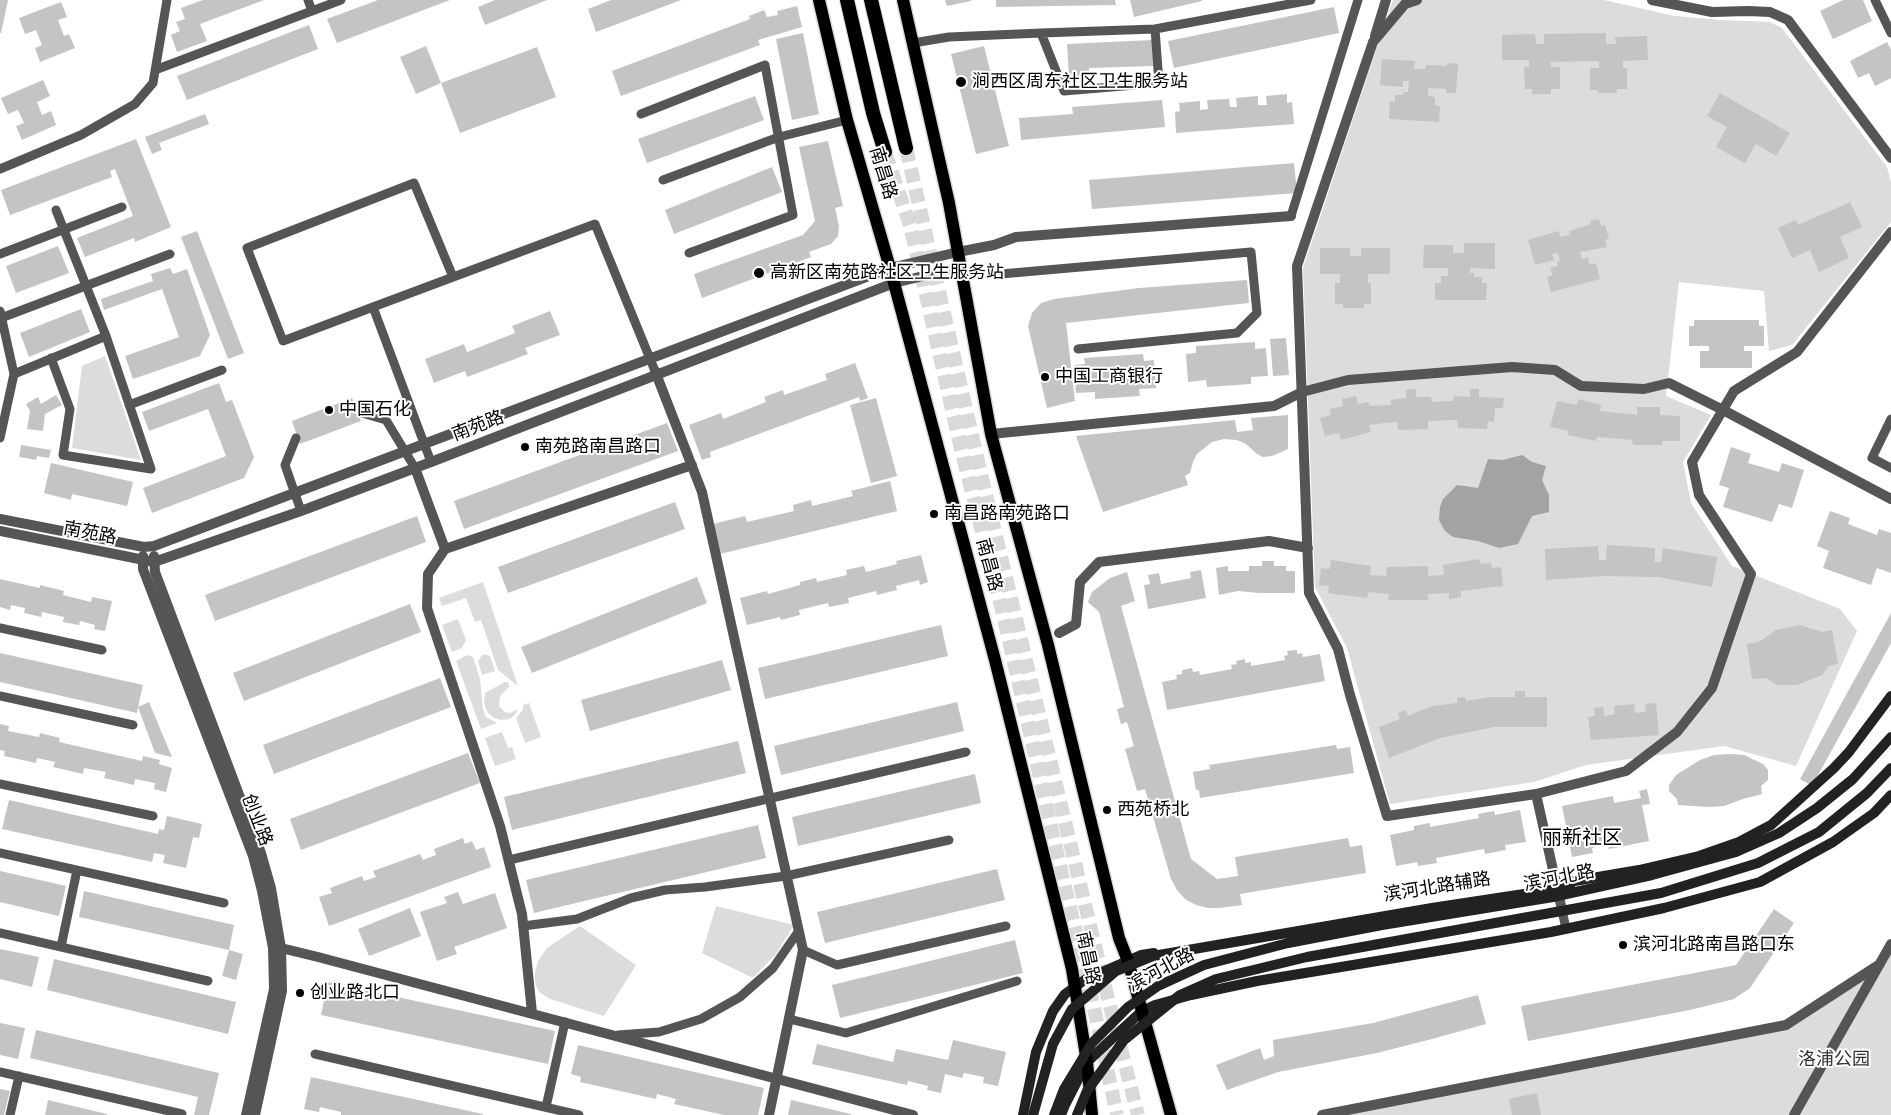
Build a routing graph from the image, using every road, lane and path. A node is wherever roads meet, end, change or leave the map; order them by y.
1 (167, 0) edge
2 (308, 0) edge
3 (341, 0) edge
4 (819, 0) edge
5 (847, 0) edge
6 (871, 0) edge
7 (903, 0) edge
8 (1311, 0) edge
9 (1358, 0) edge
10 (1386, 0) edge
11 (1417, 0) edge
12 (1652, 0) edge
13 (1874, 0) edge
14 (312, 11) junction
15 (1890, 27) edge
16 (1155, 28) junction
17 (1041, 33) junction
18 (1373, 42) junction
19 (913, 43) junction
20 (155, 70) junction
21 (641, 114) dead end
22 (847, 120) junction
23 (779, 137) junction
24 (906, 148) tunnel mouth
25 (886, 152) tunnel mouth
26 (1891, 158) edge
27 (0, 169) edge
28 (663, 180) dead end
29 (122, 207) dead end
30 (56, 210) dead end
31 (1291, 216) joint
32 (64, 230) junction
33 (1891, 232) edge
34 (958, 252) junction
35 (689, 253) dead end
36 (0, 254) edge
37 (170, 254) dead end
38 (960, 267) junction
39 (890, 268) junction
40 (1001, 274) dead end
41 (453, 278) junction
42 (894, 283) junction
43 (86, 285) junction
44 (373, 308) junction
45 (1, 314) edge
46 (106, 336) junction
47 (1078, 349) dead end
48 (51, 358) junction
49 (650, 359) junction
50 (222, 370) dead end
51 (656, 373) junction
52 (14, 374) junction
53 (1302, 392) junction
54 (130, 405) junction
55 (1723, 410) junction
56 (362, 413) dead end
57 (1891, 419) edge
58 (991, 434) junction
59 (0, 438) edge
60 (296, 438) dead end
61 (425, 445) junction
62 (406, 452) junction
63 (431, 462) junction
64 (692, 465) junction
65 (415, 468) junction
66 (1891, 468) edge
67 (295, 494) junction
68 (1891, 499) edge
69 (301, 511) junction
70 (0, 519) edge
71 (0, 532) edge
72 (149, 547) junction
73 (1308, 548) junction
74 (446, 549) junction
75 (143, 560) junction
76 (154, 562) junction
77 (0, 628) edge
78 (1059, 633) dead end
79 (102, 650) dead end
80 (0, 696) edge
81 (1891, 696) edge
82 (133, 725) dead end
83 (1891, 737) edge
84 (966, 752) dead end
85 (1891, 768) edge
86 (0, 784) edge
87 (1536, 794) junction
88 (1891, 795) edge
89 (770, 799) junction
90 (153, 816) dead end
91 (949, 840) dead end
92 (1, 851) edge
93 (508, 860) junction
94 (77, 870) junction
95 (1652, 875) junction
96 (786, 876) junction
97 (1556, 884) junction
98 (224, 903) dead end
99 (1562, 910) joint
100 (523, 926) junction
101 (1006, 926) dead end
102 (1566, 928) junction
103 (798, 932) junction
104 (0, 933) edge
105 (1891, 944) edge
106 (61, 947) junction
107 (277, 948) junction
108 (803, 950) junction
109 (1128, 961) junction
110 (1880, 964) junction
111 (208, 981) dead end
112 (1017, 981) dead end
113 (1076, 986) junction
114 (1142, 1011) junction
115 (532, 1014) junction
116 (789, 1020) junction
117 (565, 1022) junction
118 (615, 1035) junction
119 (315, 1054) dead end
120 (1087, 1062) junction
121 (0, 1072) edge
122 (19, 1076) junction
123 (777, 1078) junction
124 (546, 1108) junction
125 (182, 1114) dead end
126 (10, 1115) edge
127 (246, 1115) edge
128 (255, 1115) edge
129 (578, 1115) edge
130 (769, 1115) edge
131 (913, 1115) edge
132 (1023, 1115) edge
133 (1033, 1115) edge
134 (1054, 1115) edge
135 (1061, 1115) edge
136 (1077, 1115) edge
137 (1092, 1115) edge
138 (1171, 1115) edge
139 (1322, 1115) edge
140 (1794, 1115) edge

1 - 20 lane
2 - 14 lane
3 - 14 lane
4 - 22 main road, 南昌路
5 - 25 highway, 南昌路
6 - 24 highway, 南昌路
7 - 19 main road, 南昌路
8 - 16 lane
9 - 31 lane
10 - 18 street
11 - 18 street
12 - 26 street
13 - 15 lane
14 - 20 lane
16 - 17 lane
16 - 17 lane
17 - 19 lane
18 - 53 street
19 - 34 main road, 南昌路
20 - 27 lane
21 - 23 lane
22 - 23 lane
22 - 39 main road, 南昌路
23 - 28 lane
23 - 35 lane
29 - 32 lane
30 - 32 lane
31 - 34 street, 南苑路
32 - 36 lane
32 - 43 lane
33 - 55 street
34 - 38 main road, 南昌路
34 - 39 street, 南苑路
37 - 43 lane
38 - 42 street, 南苑路
38 - 58 main road, 南昌路
39 - 42 main road, 南昌路
39 - 49 street, 南苑路
40 - 47 lane
41 - 44 lane
41 - 44 lane
41 - 49 lane
42 - 51 street, 南苑路
42 - 113 main road, 南昌路
43 - 45 lane
43 - 46 lane
44 - 61 lane
45 - 52 lane
46 - 48 lane
46 - 54 lane
48 - 52 lane
48 - 54 lane
49 - 51 lane
49 - 61 street, 南苑路
50 - 54 lane
51 - 63 street, 南苑路
51 - 64 street
52 - 59 lane
53 - 55 street
53 - 58 street
53 - 73 street
55 - 68 street
55 - 87 street
56 - 62 lane
57 - 66 lane
58 - 109 main road, 南昌路
60 - 67 lane
61 - 62 street, 南苑路
61 - 63 lane
62 - 65 lane
62 - 67 street, 南苑路
63 - 65 street, 南苑路
64 - 74 street
64 - 89 street
65 - 69 street, 南苑路
65 - 74 street
67 - 69 lane
67 - 72 street, 南苑路
69 - 76 street, 南苑路
70 - 72 street, 南苑路
71 - 75 street, 南苑路
72 - 75 street, 创业路
72 - 76 street, 创业路
73 - 78 street
73 - 87 street
74 - 93 street
75 - 76 street, 南苑路
75 - 107 street, 创业路
76 - 107 street, 创业路
77 - 79 lane
80 - 82 lane
81 - 97 main road, 滨河北路辅路
83 - 95 main road, 滨河北路, bridge
84 - 89 lane
85 - 136 main road, 滨河北路, bridge
86 - 90 lane
87 - 97 street
88 - 102 main road
89 - 93 lane
89 - 96 street
91 - 96 lane
92 - 94 lane
93 - 100 street
94 - 98 lane
94 - 106 lane
95 - 133 main road, bridge
95 - 134 main road, 滨河北路, bridge
96 - 100 lane
96 - 103 street
97 - 99 street
97 - 109 main road, 滨河北路辅路
99 - 102 lane
100 - 115 street
101 - 108 lane
102 - 114 main road
103 - 108 street
103 - 118 lane
104 - 106 lane
105 - 110 street
106 - 111 lane
107 - 115 street
107 - 127 street, 创业路
107 - 128 street, 创业路
108 - 116 street
109 - 113 main road, 滨河北路辅路
109 - 114 main road, 南昌路
110 - 139 street
110 - 140 street
112 - 116 lane
113 - 120 main road, 南昌路
113 - 132 main road, 滨河北路辅路
114 - 120 main road
114 - 138 main road, 南昌路
115 - 117 street
116 - 123 street
117 - 118 street
117 - 124 lane
118 - 123 street
119 - 124 lane
120 - 135 main road
120 - 137 main road, 南昌路
121 - 122 lane
122 - 125 lane
122 - 126 lane
123 - 130 street
123 - 131 street
124 - 129 lane

